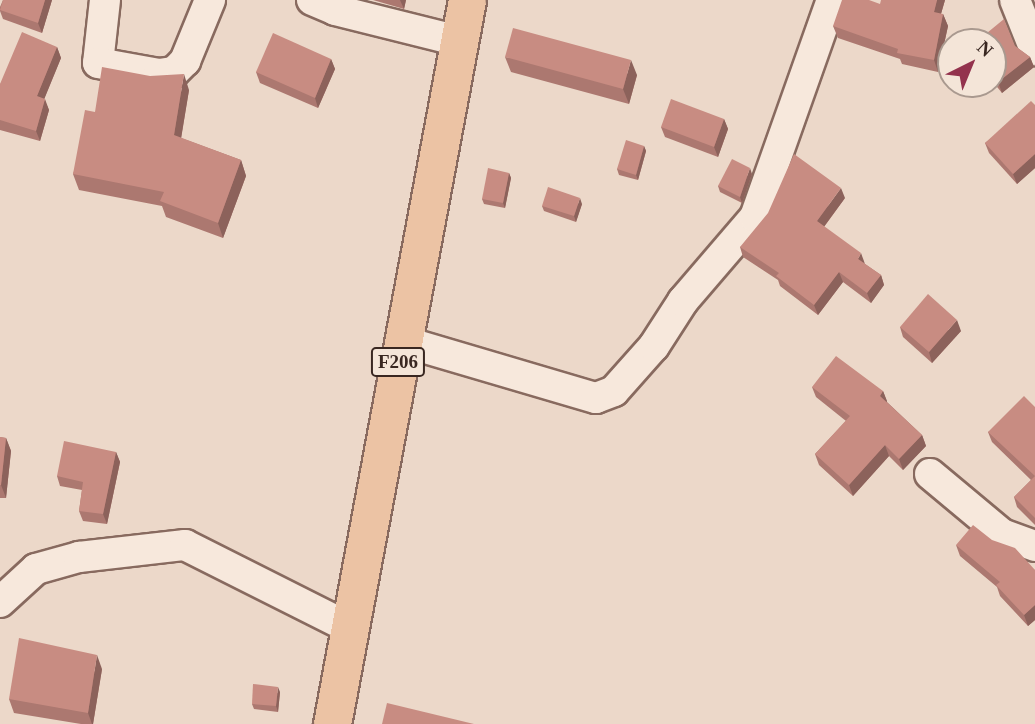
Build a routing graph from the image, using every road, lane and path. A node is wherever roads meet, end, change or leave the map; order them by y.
1 (105, 0) edge
2 (210, 0) edge
3 (312, 0) edge
4 (467, 0) edge
5 (832, 0) edge
6 (1015, 0) edge
7 (459, 41) junction
8 (1035, 50) edge
9 (402, 341) junction
10 (930, 474) dead end
11 (1035, 546) edge
12 (0, 602) edge
13 (350, 628) junction
14 (332, 724) edge

1 - 2 street
3 - 7 street
4 - 7 main road, F206
5 - 9 street
6 - 8 street
7 - 9 main road, F206
9 - 13 main road, F206
10 - 11 street
12 - 13 street
13 - 14 main road, F206

